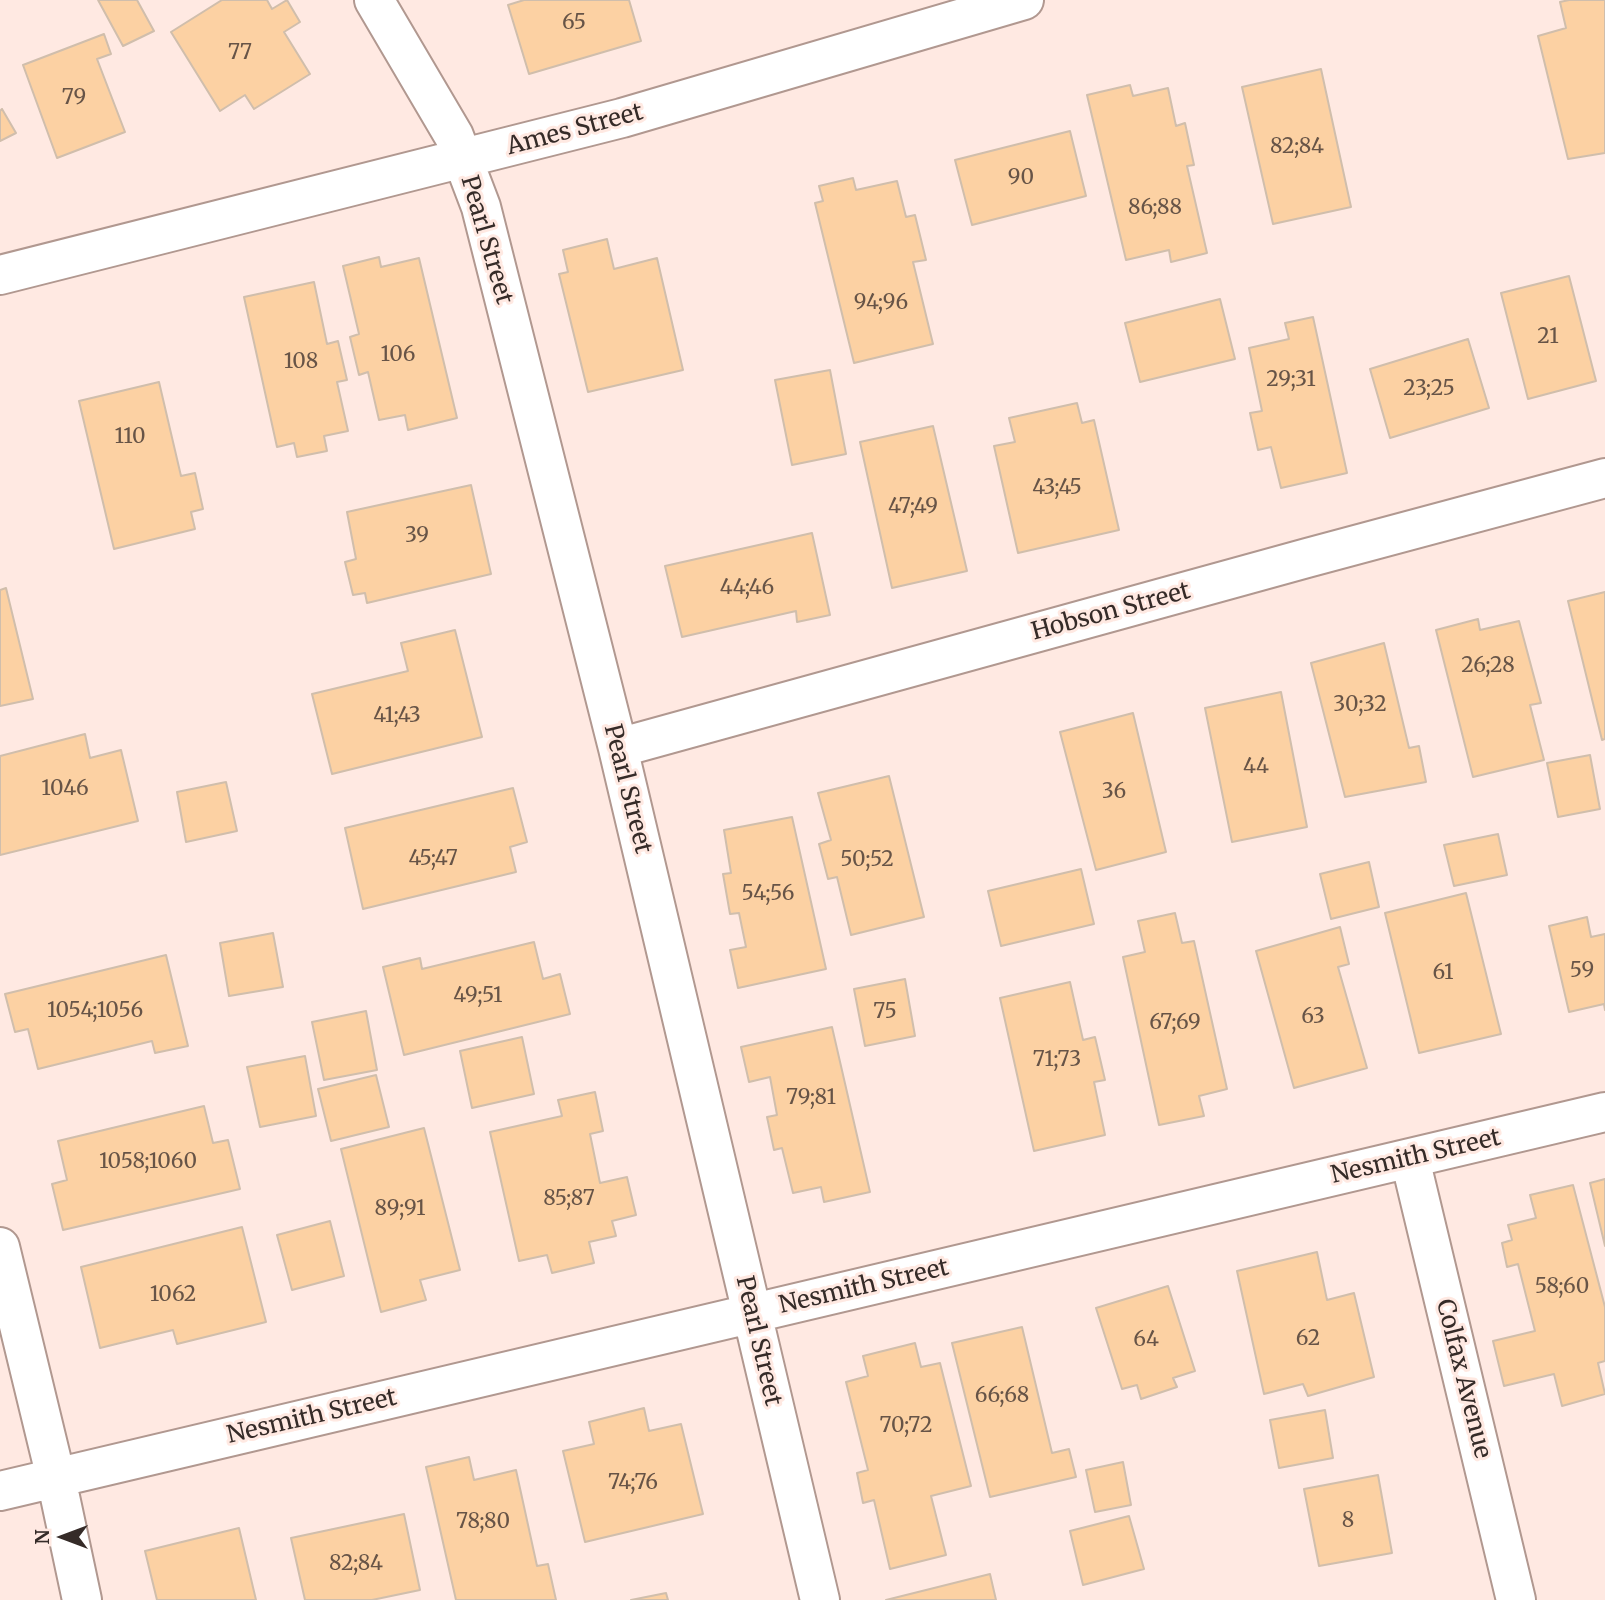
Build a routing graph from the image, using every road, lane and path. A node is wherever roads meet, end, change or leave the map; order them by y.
1 (374, 0) edge
2 (1024, 0) edge
3 (463, 159) junction
4 (0, 275) edge
5 (1605, 478) edge
6 (618, 748) junction
7 (1605, 1112) edge
8 (1410, 1158) junction
9 (0, 1247) edge
10 (751, 1314) junction
11 (56, 1478) junction
12 (0, 1491) edge
13 (82, 1600) edge
14 (820, 1600) edge
15 (1517, 1600) edge

1 - 3 street, Pearl Street
2 - 3 street, Ames Street
3 - 4 street, Ames Street
3 - 6 street, Pearl Street
5 - 6 street, Hobson Street
6 - 10 street, Pearl Street
7 - 8 street, Nesmith Street
8 - 10 street, Nesmith Street
8 - 15 street, Colfax Avenue
9 - 11 street
10 - 11 street, Nesmith Street
10 - 14 street, Pearl Street
11 - 12 street, Nesmith Street
11 - 13 street

